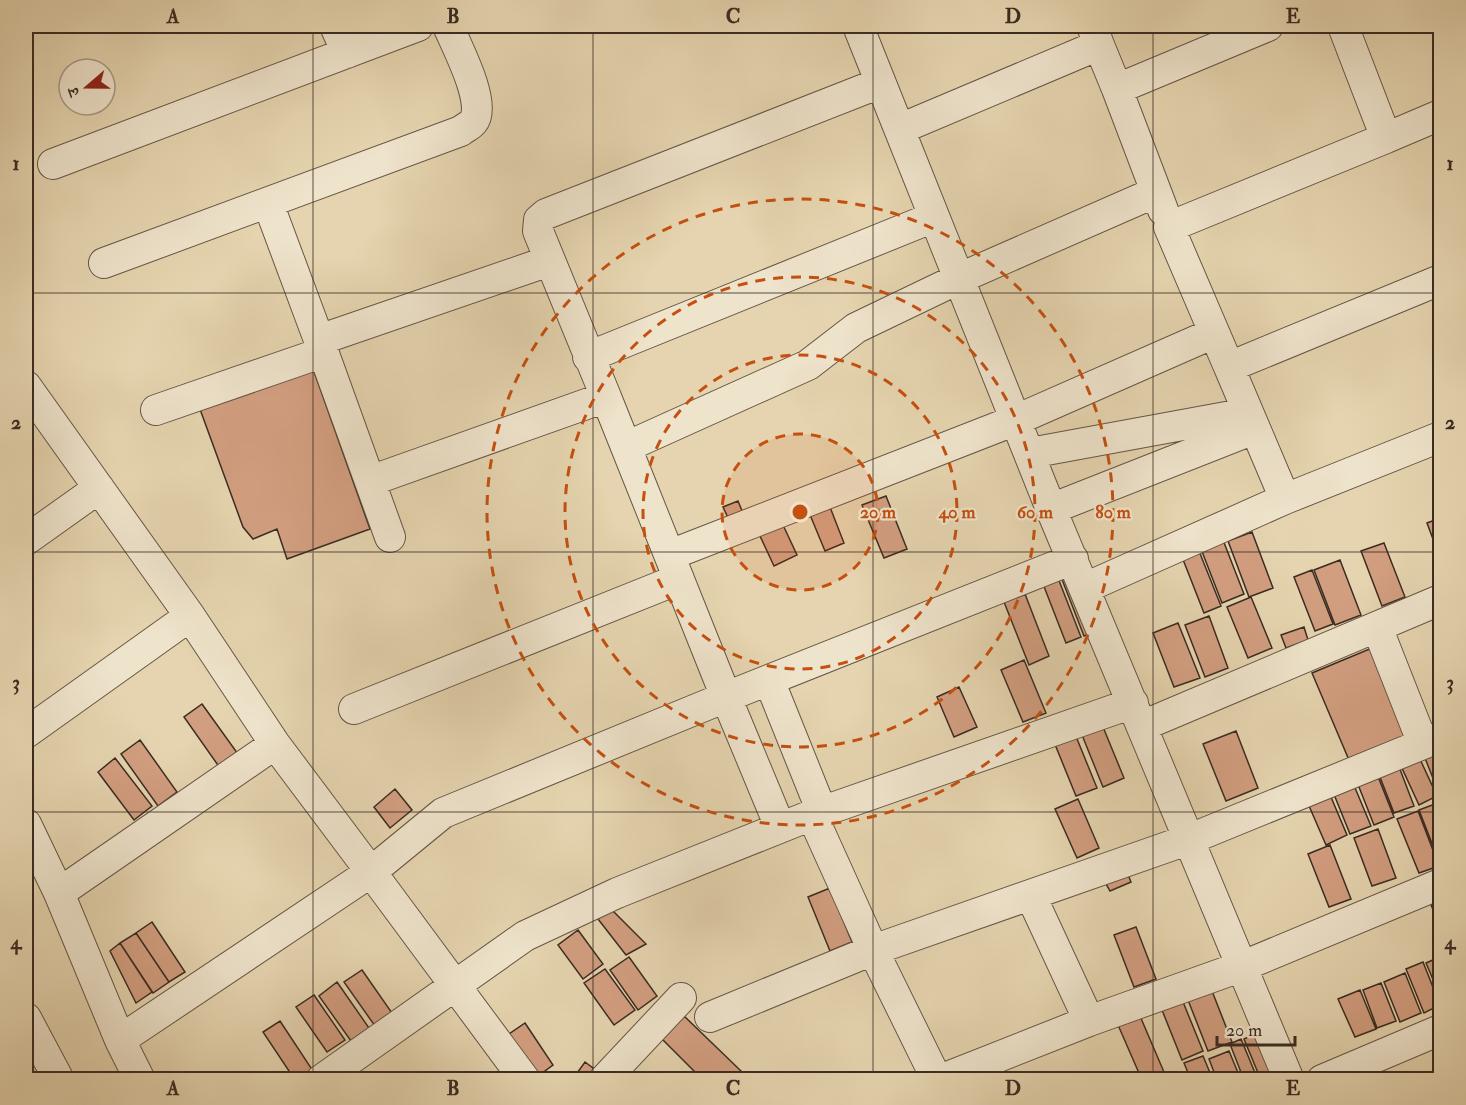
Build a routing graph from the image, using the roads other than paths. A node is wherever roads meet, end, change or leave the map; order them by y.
1 (335, 26) edge
2 (418, 26) edge
3 (448, 26) edge
4 (858, 26) edge
5 (1268, 26) edge
6 (1343, 26) edge
7 (1095, 35) edge
8 (347, 53) junction
9 (880, 83) junction
10 (1116, 89) junction
11 (1440, 116) edge
12 (900, 129) junction
13 (1386, 138) junction
14 (53, 164) dead end
15 (1156, 192) junction
16 (268, 202) junction
17 (934, 217) junction
18 (1169, 227) junction
19 (549, 261) junction
20 (104, 263) dead end
21 (960, 278) junction
22 (1440, 280) edge
23 (1215, 333) junction
24 (322, 346) junction
25 (588, 357) junction
26 (1229, 367) junction
27 (26, 386) edge
28 (606, 397) junction
29 (156, 410) dead end
30 (1016, 420) junction
31 (1251, 421) junction
32 (1440, 437) edge
33 (626, 447) junction
34 (1030, 453) junction
35 (370, 481) junction
36 (99, 488) junction
37 (1285, 499) junction
38 (1051, 509) junction
39 (390, 537) dead end
40 (26, 540) edge
41 (1073, 559) junction
42 (674, 567) junction
43 (1085, 588) junction
44 (1440, 600) edge
45 (190, 616) junction
46 (1377, 627) junction
47 (769, 680) junction
48 (726, 697) junction
49 (354, 709) dead end
50 (1138, 714) junction
51 (26, 732) edge
52 (1432, 741) edge
53 (275, 744) junction
54 (817, 814) junction
55 (26, 824) edge
56 (780, 827) junction
57 (1190, 839) junction
58 (371, 872) junction
59 (1440, 884) edge
60 (59, 893) junction
61 (1031, 896) junction
62 (873, 950) junction
63 (1242, 966) junction
64 (454, 986) junction
65 (681, 998) dead end
66 (710, 1017) dead end
67 (26, 1018) edge
68 (1089, 1021) junction
69 (1440, 1030) edge
70 (120, 1040) junction
71 (59, 1080) edge
72 (140, 1080) edge
73 (321, 1080) edge
74 (525, 1080) edge
75 (604, 1080) edge
76 (939, 1080) edge
77 (1289, 1080) edge
78 (1322, 1080) edge

1 - 8 street
2 - 8 street
3 - 16 street
4 - 9 street
5 - 10 street
6 - 13 street
7 - 10 street
7 - 12 street
8 - 14 street
9 - 12 street
9 - 19 street
10 - 15 street
11 - 13 street
12 - 17 street
13 - 18 street
15 - 18 street
15 - 21 street
16 - 20 street
16 - 24 street
17 - 21 street
17 - 25 street
18 - 23 street
19 - 24 street
19 - 25 street
21 - 30 street
21 - 33 street
22 - 26 street
23 - 26 street
23 - 30 street
24 - 29 street
24 - 35 street
25 - 28 street
26 - 31 street
27 - 36 street
28 - 33 street
28 - 35 street
30 - 34 street
30 - 42 street
31 - 34 street
31 - 37 street
31 - 38 street
32 - 37 street
33 - 42 street
34 - 38 street
35 - 39 street
36 - 40 street
36 - 45 street
37 - 43 street
38 - 41 street
41 - 43 street
41 - 47 street
42 - 48 street
42 - 49 street
43 - 50 street
44 - 46 street
45 - 51 street
45 - 53 street
46 - 50 street
46 - 52 street
47 - 48 street
47 - 54 street
48 - 56 street
48 - 58 street
50 - 54 street
50 - 57 street
52 - 57 street
53 - 58 street
53 - 60 street
54 - 56 street
54 - 62 street
55 - 60 street
56 - 64 street
57 - 61 street
57 - 63 street
58 - 64 street
58 - 70 street
59 - 63 street
60 - 70 street
61 - 62 street
61 - 68 street
62 - 66 street
62 - 76 street
63 - 68 street
63 - 77 street
64 - 73 street
64 - 74 street
65 - 75 street
67 - 71 street
68 - 76 street
69 - 78 street
70 - 72 street

